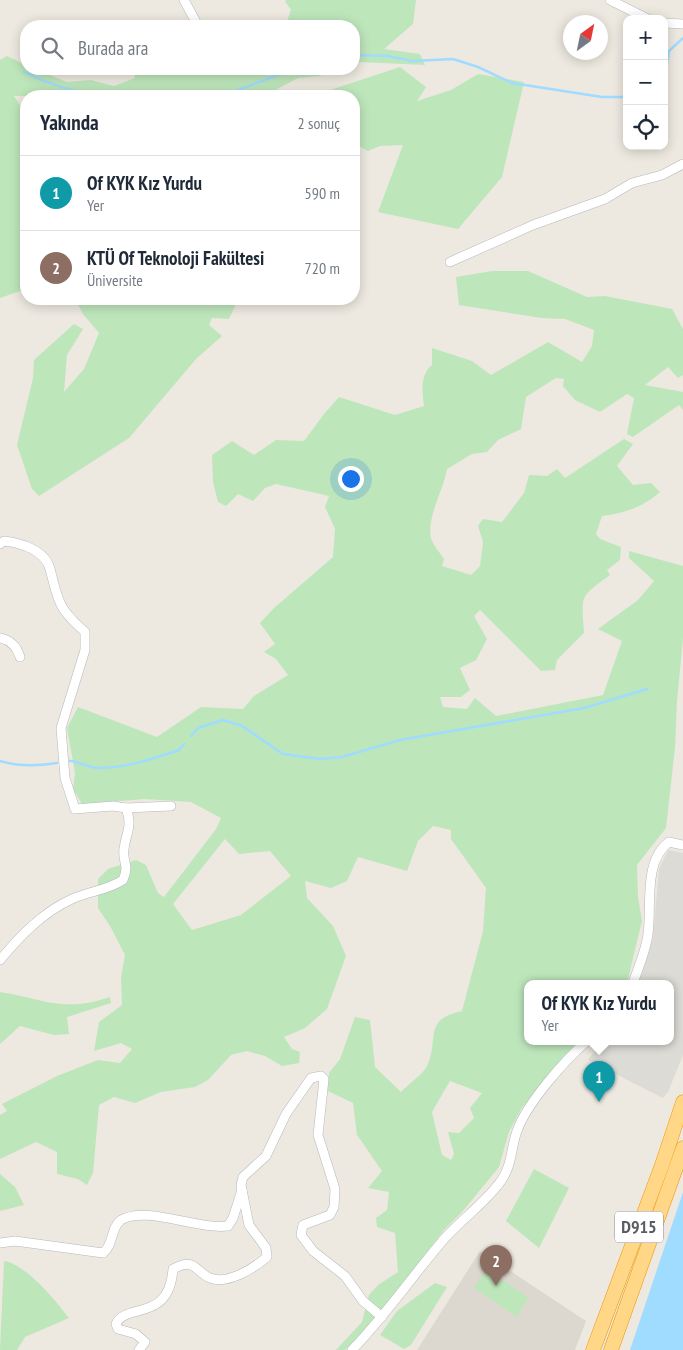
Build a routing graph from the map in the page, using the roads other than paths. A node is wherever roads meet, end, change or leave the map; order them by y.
1 (184, 0) edge
2 (610, 0) edge
3 (640, 15) edge
4 (195, 20) edge
5 (668, 23) edge
6 (683, 24) edge
7 (683, 164) edge
8 (450, 262) dead end
9 (0, 544) edge
10 (0, 638) edge
11 (20, 657) dead end
12 (171, 806) dead end
13 (126, 808) junction
14 (683, 845) edge
15 (0, 960) edge
16 (634, 980) edge
17 (582, 1045) edge
18 (683, 1102) edge
19 (683, 1148) edge
20 (242, 1190) junction
21 (0, 1243) edge
22 (382, 1317) junction
23 (139, 1350) edge
24 (352, 1350) edge
25 (593, 1350) edge
26 (611, 1350) edge

1 - 4 street
2 - 3 street
5 - 6 street
7 - 8 street
9 - 13 street
10 - 11 street
12 - 13 street
13 - 15 street
14 - 16 street
17 - 22 street
18 - 25 highway, D915
19 - 26 highway, D915
20 - 21 street
20 - 22 street
20 - 23 street
22 - 24 street

